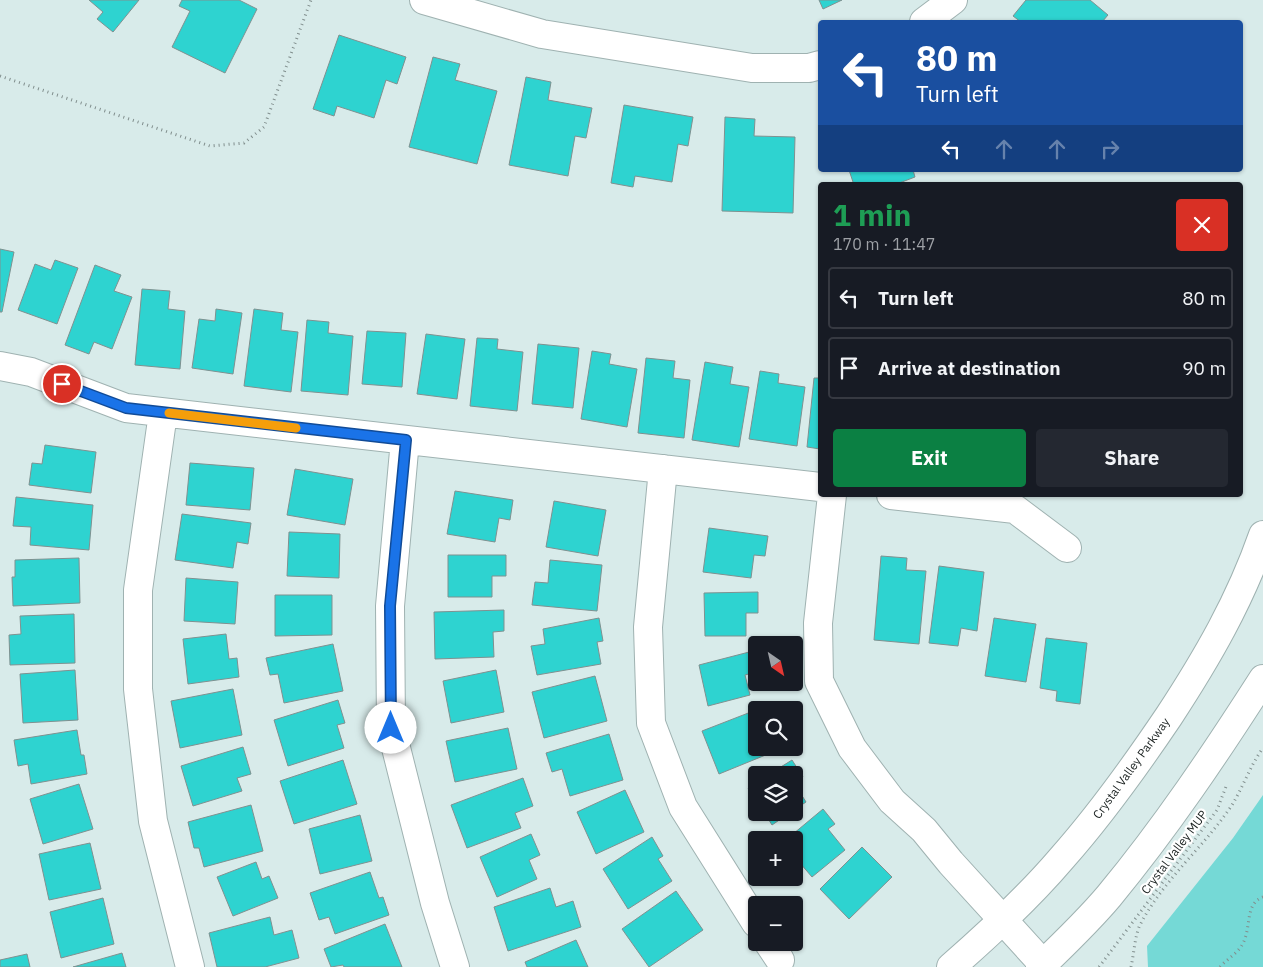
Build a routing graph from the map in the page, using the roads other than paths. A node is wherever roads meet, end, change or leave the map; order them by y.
1 (424, 0) edge
2 (953, 0) edge
3 (927, 20) edge
4 (818, 66) edge
5 (0, 366) edge
6 (163, 413) junction
7 (406, 440) junction
8 (663, 469) junction
9 (818, 487) edge
10 (832, 497) edge
11 (910, 497) edge
12 (1263, 535) edge
13 (1068, 548) dead end
14 (1263, 679) edge
15 (748, 910) edge
16 (1004, 920) junction
17 (1042, 966) edge
18 (190, 967) edge
19 (455, 967) edge
20 (951, 967) edge

1 - 4 street
2 - 3 street
5 - 6 street
6 - 7 street
6 - 18 street
7 - 8 street
7 - 19 street
8 - 9 street
8 - 15 street
10 - 16 street
11 - 13 street
12 - 16 street, Crystal Valley Parkway
14 - 17 street
16 - 17 street
16 - 20 street, Crystal Valley Parkway

